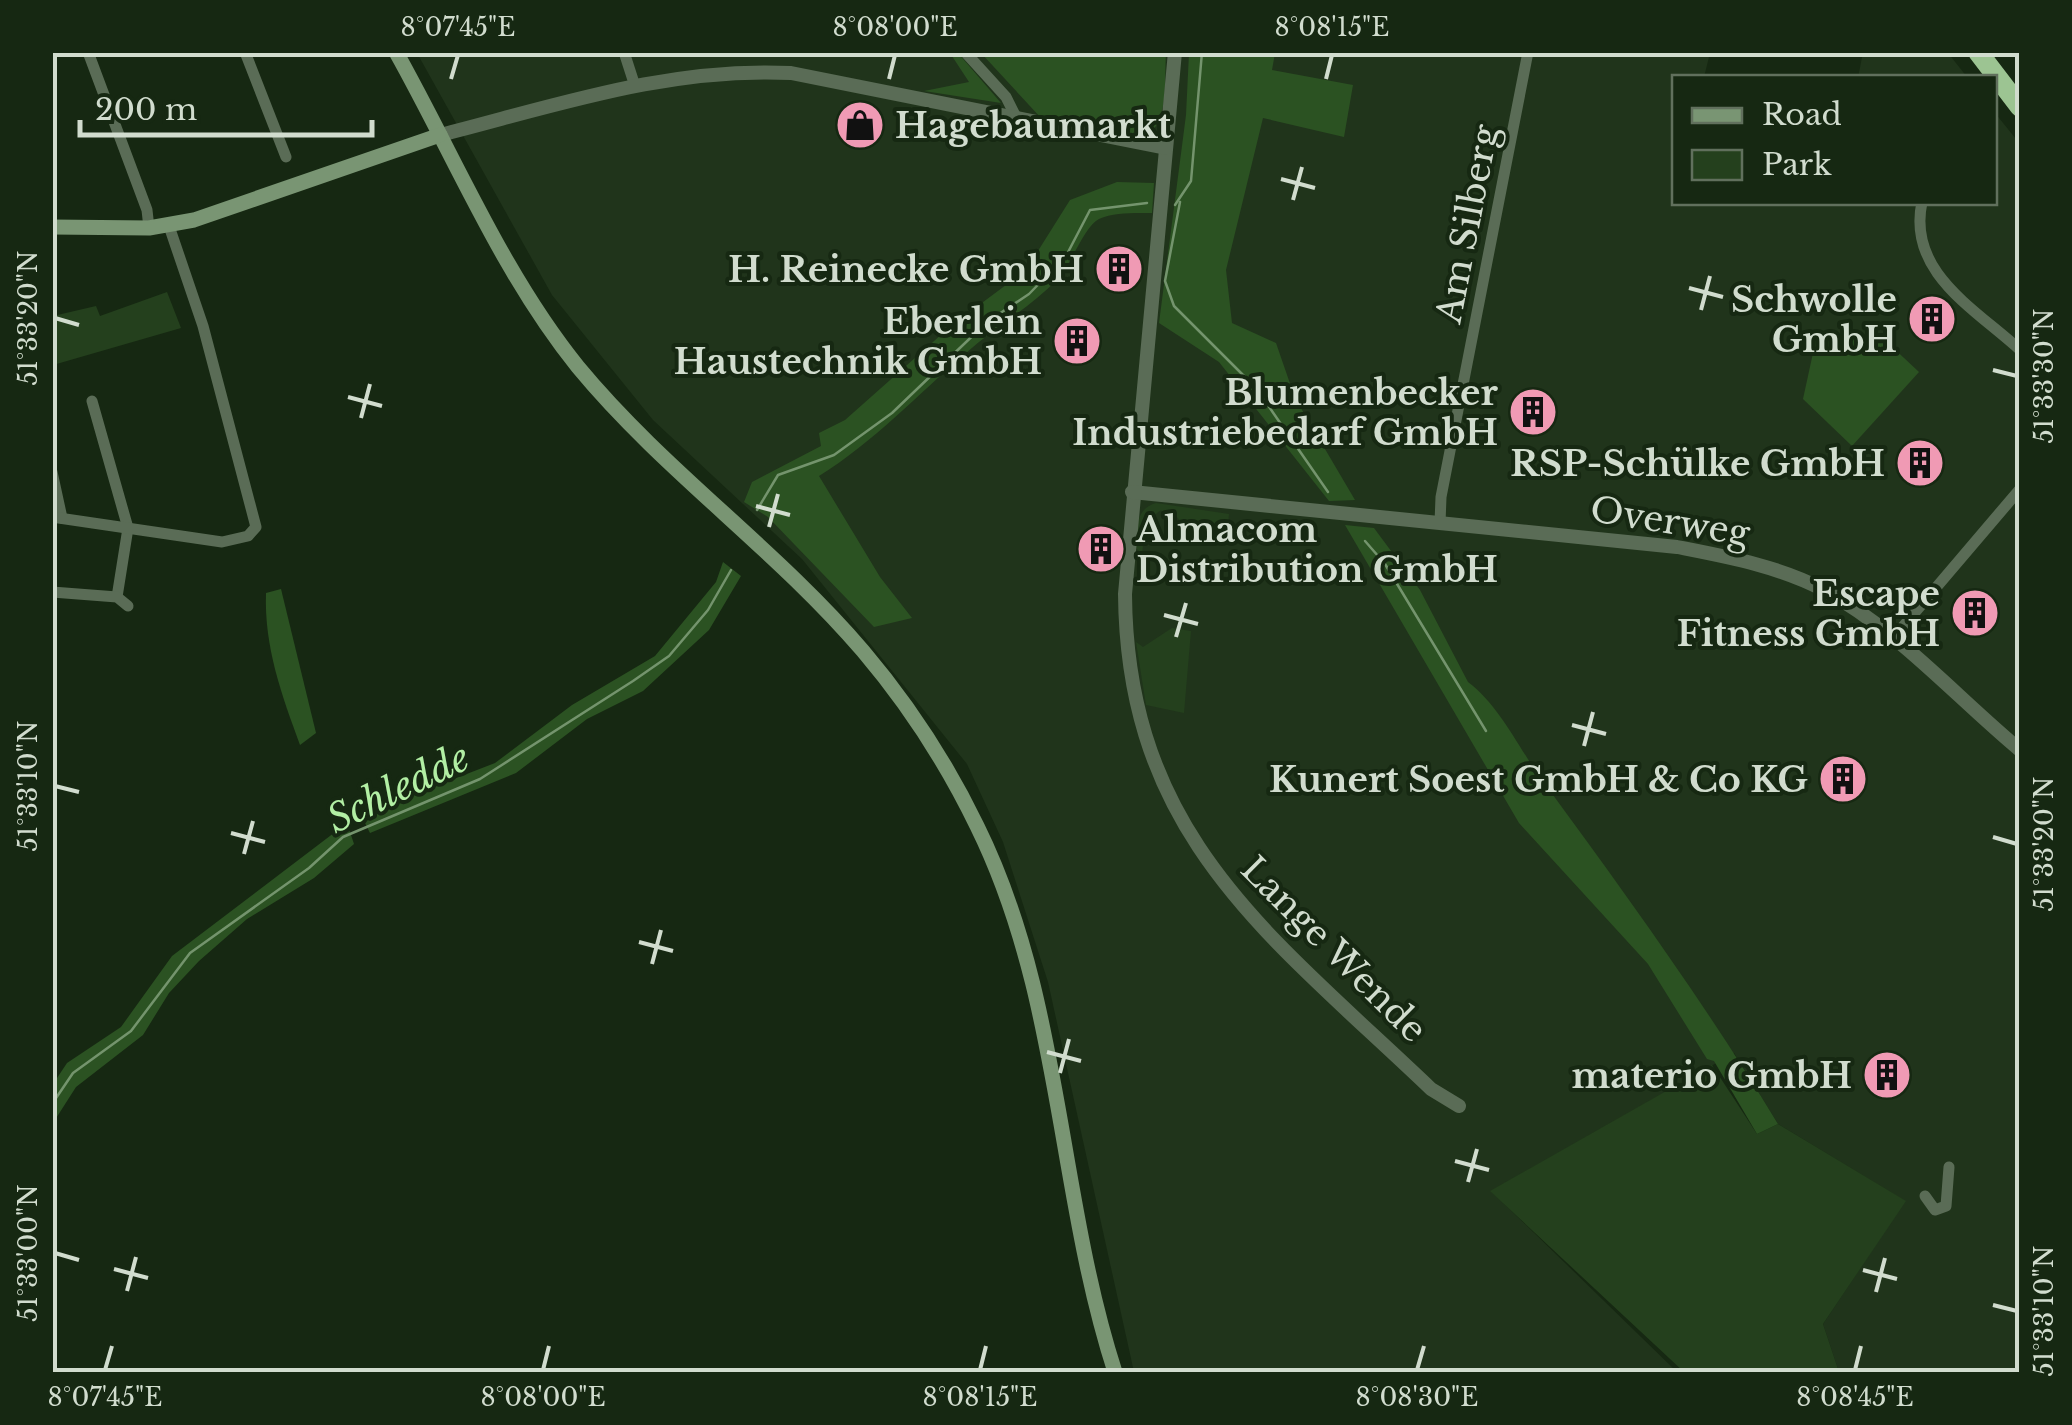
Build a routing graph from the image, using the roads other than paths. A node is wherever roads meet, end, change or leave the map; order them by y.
1 (88, 52) edge
2 (245, 52) edge
3 (396, 52) edge
4 (624, 52) edge
5 (965, 52) edge
6 (1175, 52) edge
7 (1528, 52) edge
8 (1978, 52) edge
9 (1996, 75) edge
10 (1997, 77) edge
11 (634, 83) junction
12 (2020, 107) edge
13 (1017, 118) junction
14 (440, 135) junction
15 (1166, 148) junction
16 (286, 158) dead end
17 (1922, 205) edge
18 (169, 226) junction
19 (52, 227) edge
20 (149, 228) junction
21 (2020, 350) edge
22 (92, 401) dead end
23 (52, 472) edge
24 (2020, 489) edge
25 (1132, 492) junction
26 (58, 518) edge
27 (1440, 523) junction
28 (128, 528) junction
29 (52, 592) edge
30 (117, 597) junction
31 (128, 606) dead end
32 (1894, 637) junction
33 (2020, 750) edge
34 (1459, 1106) dead end
35 (1949, 1167) dead end
36 (1926, 1196) dead end
37 (1116, 1372) edge

1 - 20 street
2 - 16 street
3 - 14 main road
4 - 11 street
5 - 13 street
6 - 15 street, Lange Wende
7 - 27 street, Am Silberg
8 - 9 highway
10 - 12 highway
11 - 13 street
11 - 14 street
13 - 15 street
14 - 18 main road
14 - 37 main road
15 - 25 street, Lange Wende
17 - 21 street
18 - 20 main road
18 - 28 street
19 - 20 main road
22 - 28 street
23 - 26 street
24 - 32 street
25 - 27 street, Overweg
25 - 34 street, Lange Wende
26 - 28 street
27 - 32 street, Overweg
28 - 30 street
29 - 30 street
30 - 31 street
32 - 33 street, Overweg
35 - 36 street

